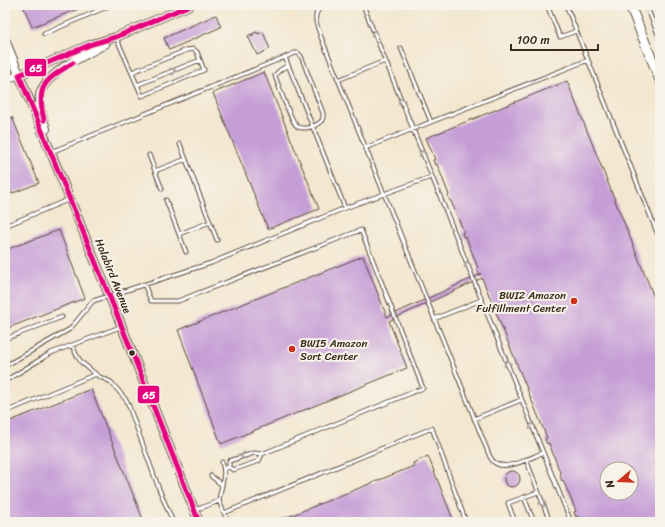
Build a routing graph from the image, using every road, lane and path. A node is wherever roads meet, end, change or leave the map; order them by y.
1 (111, 5) edge
2 (190, 5) edge
3 (324, 5) edge
4 (363, 5) edge
5 (547, 5) edge
6 (566, 5) edge
7 (630, 5) edge
8 (646, 5) edge
9 (576, 31) junction
10 (44, 34) dead end
11 (116, 37) junction
12 (660, 39) edge
13 (5, 40) edge
14 (401, 48) dead end
15 (285, 57) junction
16 (200, 60) junction
17 (588, 60) junction
18 (385, 61) junction
19 (288, 66) junction
20 (132, 72) junction
21 (19, 75) junction
22 (5, 80) edge
23 (338, 80) junction
24 (660, 80) edge
25 (137, 85) junction
26 (431, 122) junction
27 (313, 127) junction
28 (412, 130) junction
29 (180, 144) dead end
30 (365, 148) junction
31 (51, 152) junction
32 (149, 155) dead end
33 (186, 159) junction
34 (155, 171) junction
35 (431, 177) junction
36 (162, 189) dead end
37 (384, 195) junction
38 (70, 199) junction
39 (166, 200) dead end
40 (345, 208) junction
41 (210, 222) junction
42 (5, 226) edge
43 (179, 234) junction
44 (217, 240) dead end
45 (660, 240) edge
46 (186, 252) dead end
47 (144, 284) junction
48 (109, 296) junction
49 (481, 300) junction
50 (62, 317) dead end
51 (434, 319) junction
52 (122, 327) junction
53 (5, 339) edge
54 (72, 345) junction
55 (5, 366) edge
56 (96, 374) junction
57 (5, 381) edge
58 (521, 400) junction
59 (5, 412) edge
60 (474, 419) junction
61 (542, 453) junction
62 (262, 454) junction
63 (526, 459) junction
64 (222, 462) dead end
65 (229, 467) junction
66 (224, 468) junction
67 (211, 476) dead end
68 (222, 486) junction
69 (538, 492) junction
70 (524, 497) junction
71 (219, 501) junction
72 (195, 510) junction
73 (224, 513) junction
74 (172, 522) edge
75 (200, 522) edge
76 (228, 522) edge
77 (466, 522) edge
78 (515, 522) edge
79 (534, 522) edge
80 (550, 522) edge
81 (571, 522) edge

1 - 10 lane
2 - 11 main road
3 - 23 lane
18 -> 4 lane
5 - 9 lane
6 - 9 lane
7 - 24 main road
8 - 12 lane
9 - 17 lane
11 - 20 lane
11 - 21 main road
11 - 31 main road
13 - 21 main road, Holabird Avenue
14 - 26 lane
15 - 19 lane
15 - 27 lane
15 - 31 lane
16 - 20 lane
25 -> 16 lane
16 - 25 lane
17 - 26 lane
17 - 45 lane
18 - 23 lane
28 -> 18 lane
19 - 27 lane
19 - 27 lane
20 - 25 lane
21 - 22 street
21 - 31 main road, Holabird Avenue
23 - 30 lane
26 - 28 lane
27 - 40 lane
28 - 30 lane
35 -> 28 lane
29 - 33 lane
30 - 37 lane
31 - 38 main road, Holabird Avenue
32 - 34 lane
33 - 34 lane
33 - 41 lane
34 - 36 lane
35 - 37 lane
49 -> 35 lane
37 - 40 lane
37 - 51 lane
38 - 42 lane
38 - 48 main road, Holabird Avenue
39 - 43 lane
40 - 47 lane
41 - 43 lane
41 - 44 lane
43 - 46 lane
47 - 48 lane
47 - 62 lane
48 - 52 main road, Holabird Avenue
48 - 55 lane
49 - 51 lane
58 -> 49 lane
50 - 53 lane
51 - 60 lane
52 - 54 lane
52 - 72 main road, Holabird Avenue
54 - 56 lane
54 - 57 lane
56 - 59 lane
56 - 74 lane
58 - 60 lane
61 -> 58 lane
60 - 63 lane
61 - 63 lane
61 - 81 lane
62 - 65 lane
62 -> 65 lane
63 - 69 lane
64 - 66 lane
65 - 66 lane
66 - 68 lane
67 - 68 lane
68 - 71 lane
69 - 70 lane
69 -> 80 lane
70 - 78 lane
70 - 79 lane
71 - 72 lane
71 - 73 lane
72 - 75 main road, Holabird Avenue
73 - 76 lane
73 - 77 lane

